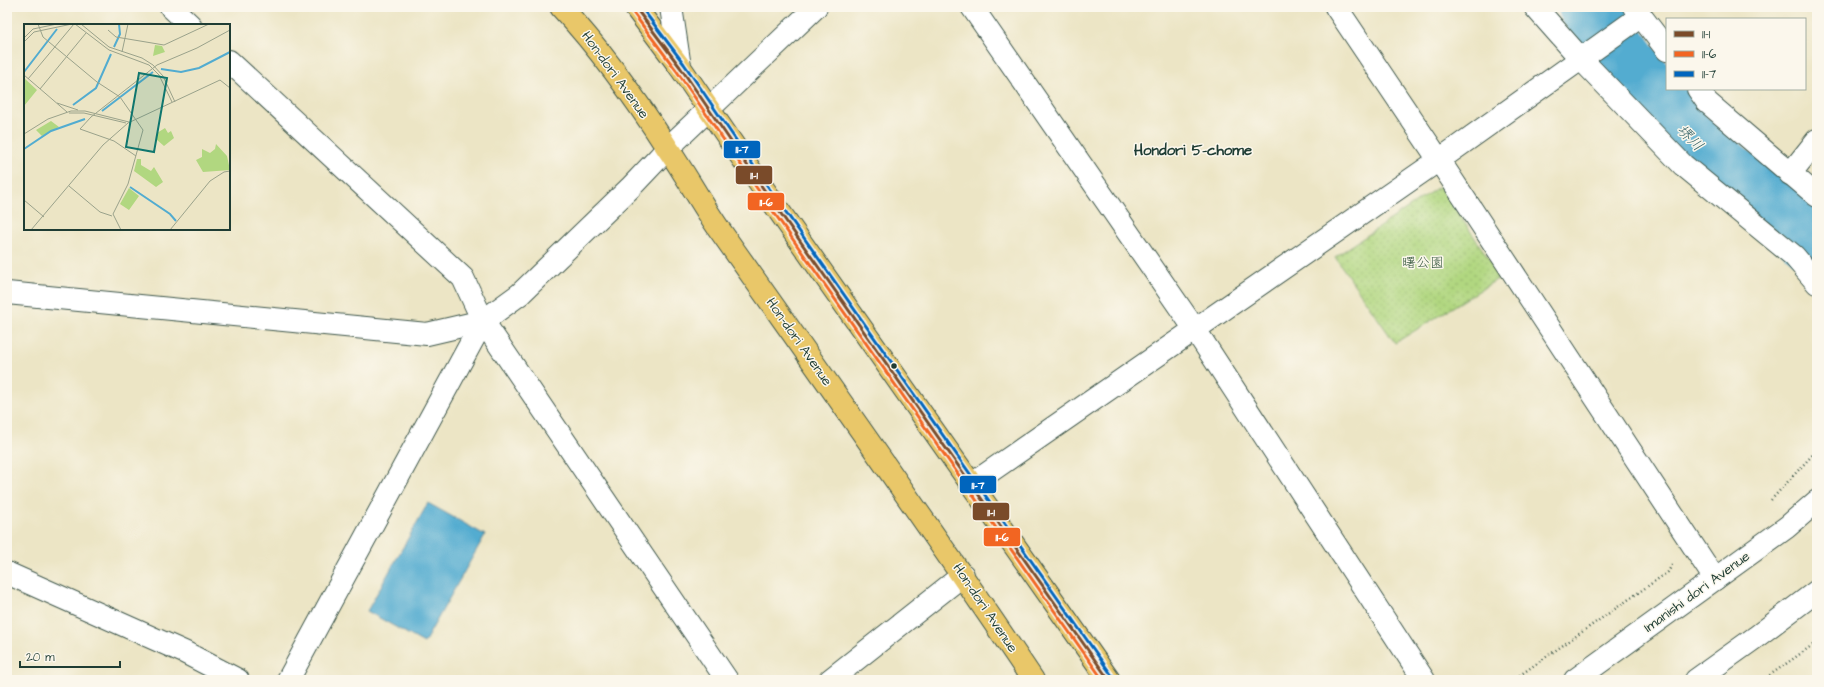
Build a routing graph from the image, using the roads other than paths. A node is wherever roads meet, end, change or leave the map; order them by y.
1 (171, 7) edge
2 (635, 7) edge
3 (671, 7) edge
4 (816, 7) edge
5 (972, 7) edge
6 (1336, 7) edge
7 (1535, 7) edge
8 (564, 8) edge
9 (1638, 12) edge
10 (189, 24) edge
11 (1666, 49) edge
12 (1589, 53) junction
13 (230, 62) edge
14 (680, 67) junction
15 (1699, 90) edge
16 (709, 110) junction
17 (1817, 140) edge
18 (668, 148) junction
19 (1439, 160) junction
20 (1790, 174) junction
21 (1817, 196) edge
22 (1817, 283) edge
23 (7, 293) edge
24 (483, 321) junction
25 (1194, 328) junction
26 (972, 484) junction
27 (1817, 501) edge
28 (7, 573) edge
29 (963, 575) junction
30 (1715, 579) junction
31 (1817, 591) edge
32 (238, 680) edge
33 (288, 680) edge
34 (727, 680) edge
35 (830, 680) edge
36 (1033, 680) edge
37 (1109, 680) edge
38 (1424, 680) edge
39 (1575, 680) edge
40 (1696, 680) edge

1 - 10 street
2 - 14 highway
3 - 14 street
4 - 16 street
5 - 25 street
6 - 19 street
7 - 12 street
8 - 18 highway, Hon-dori Avenue
9 - 11 street
9 - 12 street
12 - 19 street
12 - 22 street
13 - 24 street
14 - 16 highway
15 - 20 street
16 - 18 street
16 - 26 highway
17 - 20 street
18 - 24 street
18 - 29 highway, Hon-dori Avenue
19 - 25 street
19 - 30 street
20 - 21 street
23 - 24 street
24 - 33 street
24 - 34 street
25 - 26 street
25 - 38 street
26 - 37 highway
27 - 30 street, Imanishi dori Avenue
28 - 32 street
29 - 35 street
29 - 36 highway, Hon-dori Avenue
30 - 39 street, Imanishi dori Avenue
31 - 40 street

